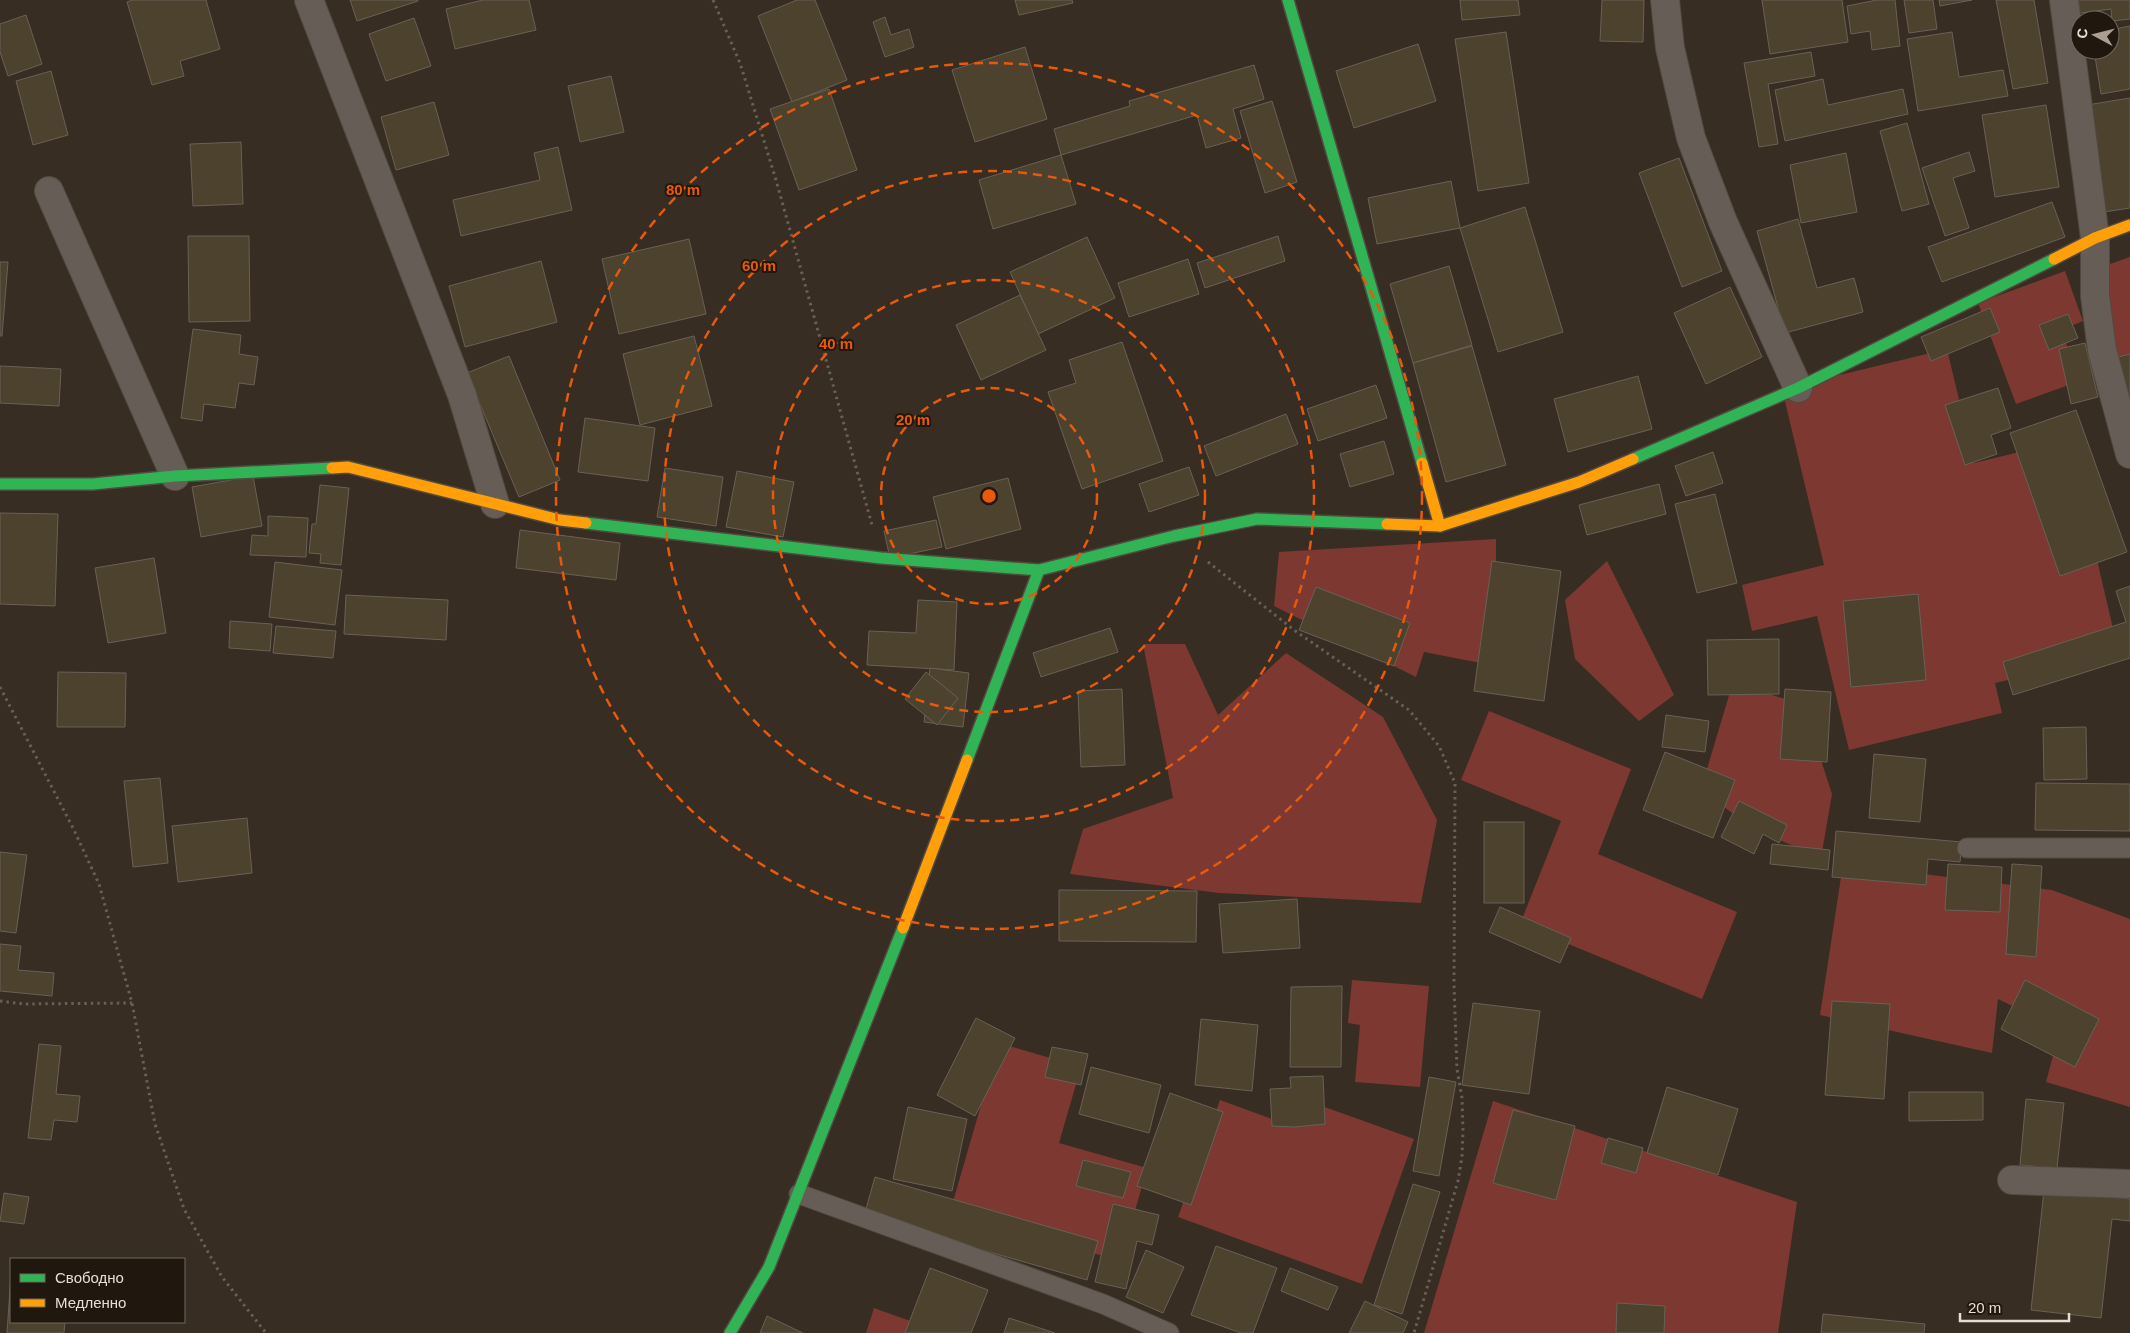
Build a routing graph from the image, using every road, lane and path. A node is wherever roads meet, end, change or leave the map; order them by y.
1 (309, 0) edge
2 (713, 0) edge
3 (1288, 0) edge
4 (1665, 0) edge
5 (2064, 0) edge
6 (49, 192) dead end
7 (2130, 225) edge
8 (2095, 238) junction
9 (1798, 388) junction
10 (2130, 454) edge
11 (175, 476) junction
12 (0, 484) edge
13 (495, 504) junction
14 (1440, 526) junction
15 (1174, 536) junction
16 (881, 558) junction
17 (1039, 570) junction
18 (0, 687) edge
19 (1967, 848) dead end
20 (2130, 848) edge
21 (0, 1001) edge
22 (132, 1003) junction
23 (2012, 1180) dead end
24 (2130, 1184) edge
25 (799, 1194) junction
26 (266, 1333) edge
27 (730, 1333) edge
28 (1169, 1333) edge
29 (1414, 1333) edge

1 - 13 street
2 - 16 path
3 - 14 street
4 - 9 street
5 - 8 street
6 - 11 street
7 - 8 street
8 - 9 street
8 - 10 street
9 - 14 street
11 - 12 street
11 - 13 street
13 - 16 street
14 - 15 street
15 - 17 street
15 - 29 path
16 - 17 street
17 - 25 street
18 - 22 path
19 - 20 lane
21 - 22 path
22 - 26 path
23 - 24 street
25 - 27 street
25 - 28 lane

